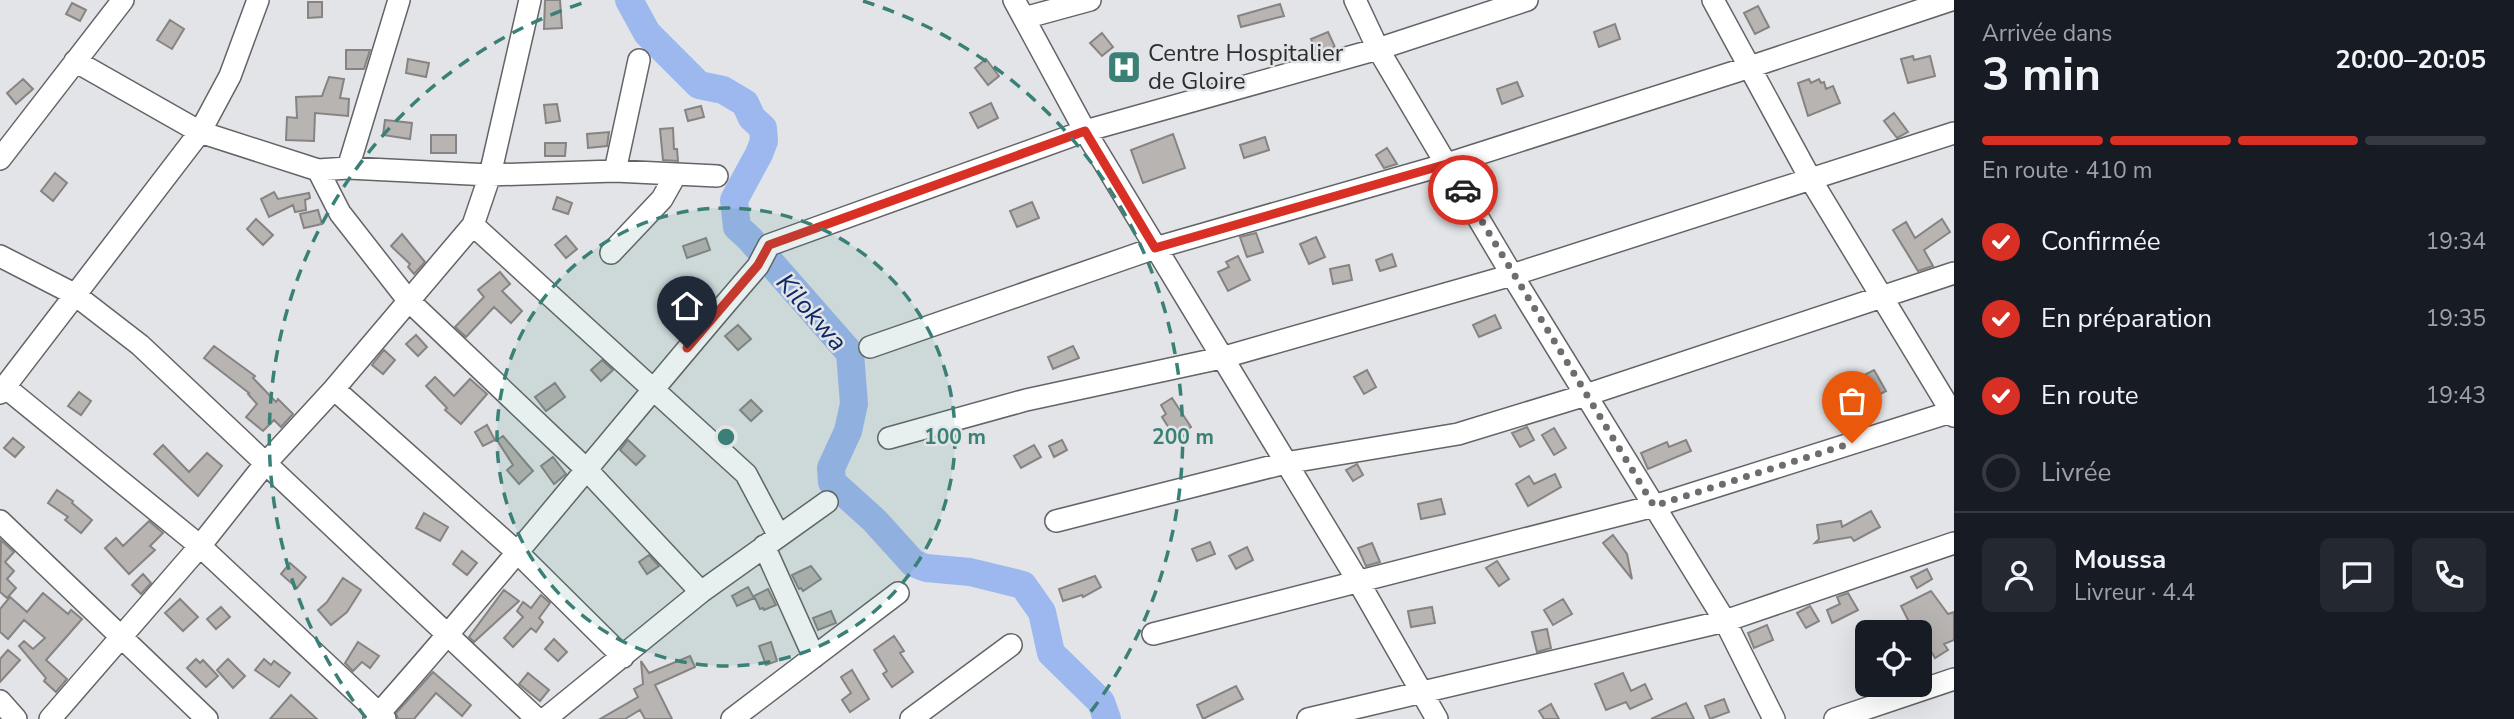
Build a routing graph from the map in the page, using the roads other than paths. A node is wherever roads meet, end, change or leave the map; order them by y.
1 (123, 0) edge
2 (258, 0) edge
3 (399, 0) edge
4 (530, 0) edge
5 (1090, 0) edge
6 (1355, 0) edge
7 (1527, 0) edge
8 (1713, 0) edge
9 (1951, 0) edge
10 (1019, 9) edge
11 (1378, 48) junction
12 (639, 60) dead end
13 (75, 61) junction
14 (1750, 67) junction
15 (1085, 131) junction
16 (200, 132) junction
17 (1954, 134) edge
18 (0, 159) edge
19 (1447, 164) junction
20 (348, 168) junction
21 (318, 170) junction
22 (615, 171) junction
23 (676, 174) junction
24 (489, 176) junction
25 (717, 176) dead end
26 (1811, 180) junction
27 (473, 225) junction
28 (1155, 248) junction
29 (611, 253) dead end
30 (0, 256) edge
31 (1954, 273) edge
32 (1513, 275) junction
33 (74, 294) junction
34 (1881, 297) junction
35 (408, 300) junction
36 (870, 346) dead end
37 (1221, 358) junction
38 (334, 389) junction
39 (2, 390) edge
40 (651, 390) junction
41 (1586, 395) junction
42 (1953, 413) edge
43 (889, 438) dead end
44 (1285, 463) junction
45 (265, 464) junction
46 (586, 469) junction
47 (827, 502) dead end
48 (1654, 506) junction
49 (0, 521) edge
50 (1056, 522) dead end
51 (772, 541) junction
52 (1954, 543) edge
53 (200, 546) junction
54 (518, 553) junction
55 (1358, 581) junction
56 (701, 592) junction
57 (898, 593) dead end
58 (1725, 621) junction
59 (448, 633) junction
60 (1153, 634) dead end
61 (121, 636) junction
62 (1011, 645) dead end
63 (623, 657) junction
64 (814, 657) junction
65 (1954, 679) edge
66 (1421, 693) junction
67 (0, 701) edge
68 (379, 717) edge
69 (16, 719) edge
70 (50, 719) edge
71 (207, 719) edge
72 (537, 719) edge
73 (545, 719) edge
74 (732, 719) edge
75 (911, 719) edge
76 (1308, 719) edge
77 (1437, 719) edge
78 (1774, 719) edge
79 (1835, 719) edge

1 - 13 street
2 - 16 street
3 - 20 street
4 - 24 street
5 - 10 street
6 - 11 street
7 - 11 street
8 - 14 street
9 - 14 street
10 - 15 street
11 - 15 street
11 - 19 street
12 - 22 street
13 - 16 street
13 - 18 street
14 - 19 street
14 - 26 street
15 - 28 street
15 - 40 street
16 - 21 street
16 - 33 street
17 - 26 street
19 - 28 street
19 - 32 street
20 - 21 street
20 - 24 street
21 - 35 street
22 - 23 street
22 - 24 street
23 - 25 street
23 - 29 street
24 - 27 street
26 - 32 street
26 - 34 street
27 - 35 street
27 - 40 street
28 - 36 street
28 - 37 street
30 - 33 street
31 - 34 street
32 - 37 street
32 - 41 street
33 - 39 street
33 - 45 street
34 - 41 street
34 - 42 street
35 - 38 street
35 - 46 street
37 - 43 street
37 - 44 street
38 - 45 street
38 - 54 street
39 - 53 street
40 - 46 street
40 - 51 street
41 - 44 street
41 - 48 street
42 - 48 street
44 - 50 street
44 - 55 street
45 - 53 street
45 - 59 street
46 - 54 street
46 - 56 street
47 - 51 street
48 - 55 street
48 - 58 street
49 - 61 street
51 - 56 street
51 - 64 street
52 - 58 street
53 - 61 street
53 - 68 street
54 - 59 street
54 - 63 street
55 - 60 street
55 - 66 street
56 - 63 street
57 - 64 street
58 - 66 street
58 - 78 street
59 - 68 street
59 - 72 street
61 - 70 street
61 - 71 street
62 - 75 street
63 - 73 street
64 - 74 street
65 - 79 street
66 - 76 street
66 - 77 street
67 - 69 street

